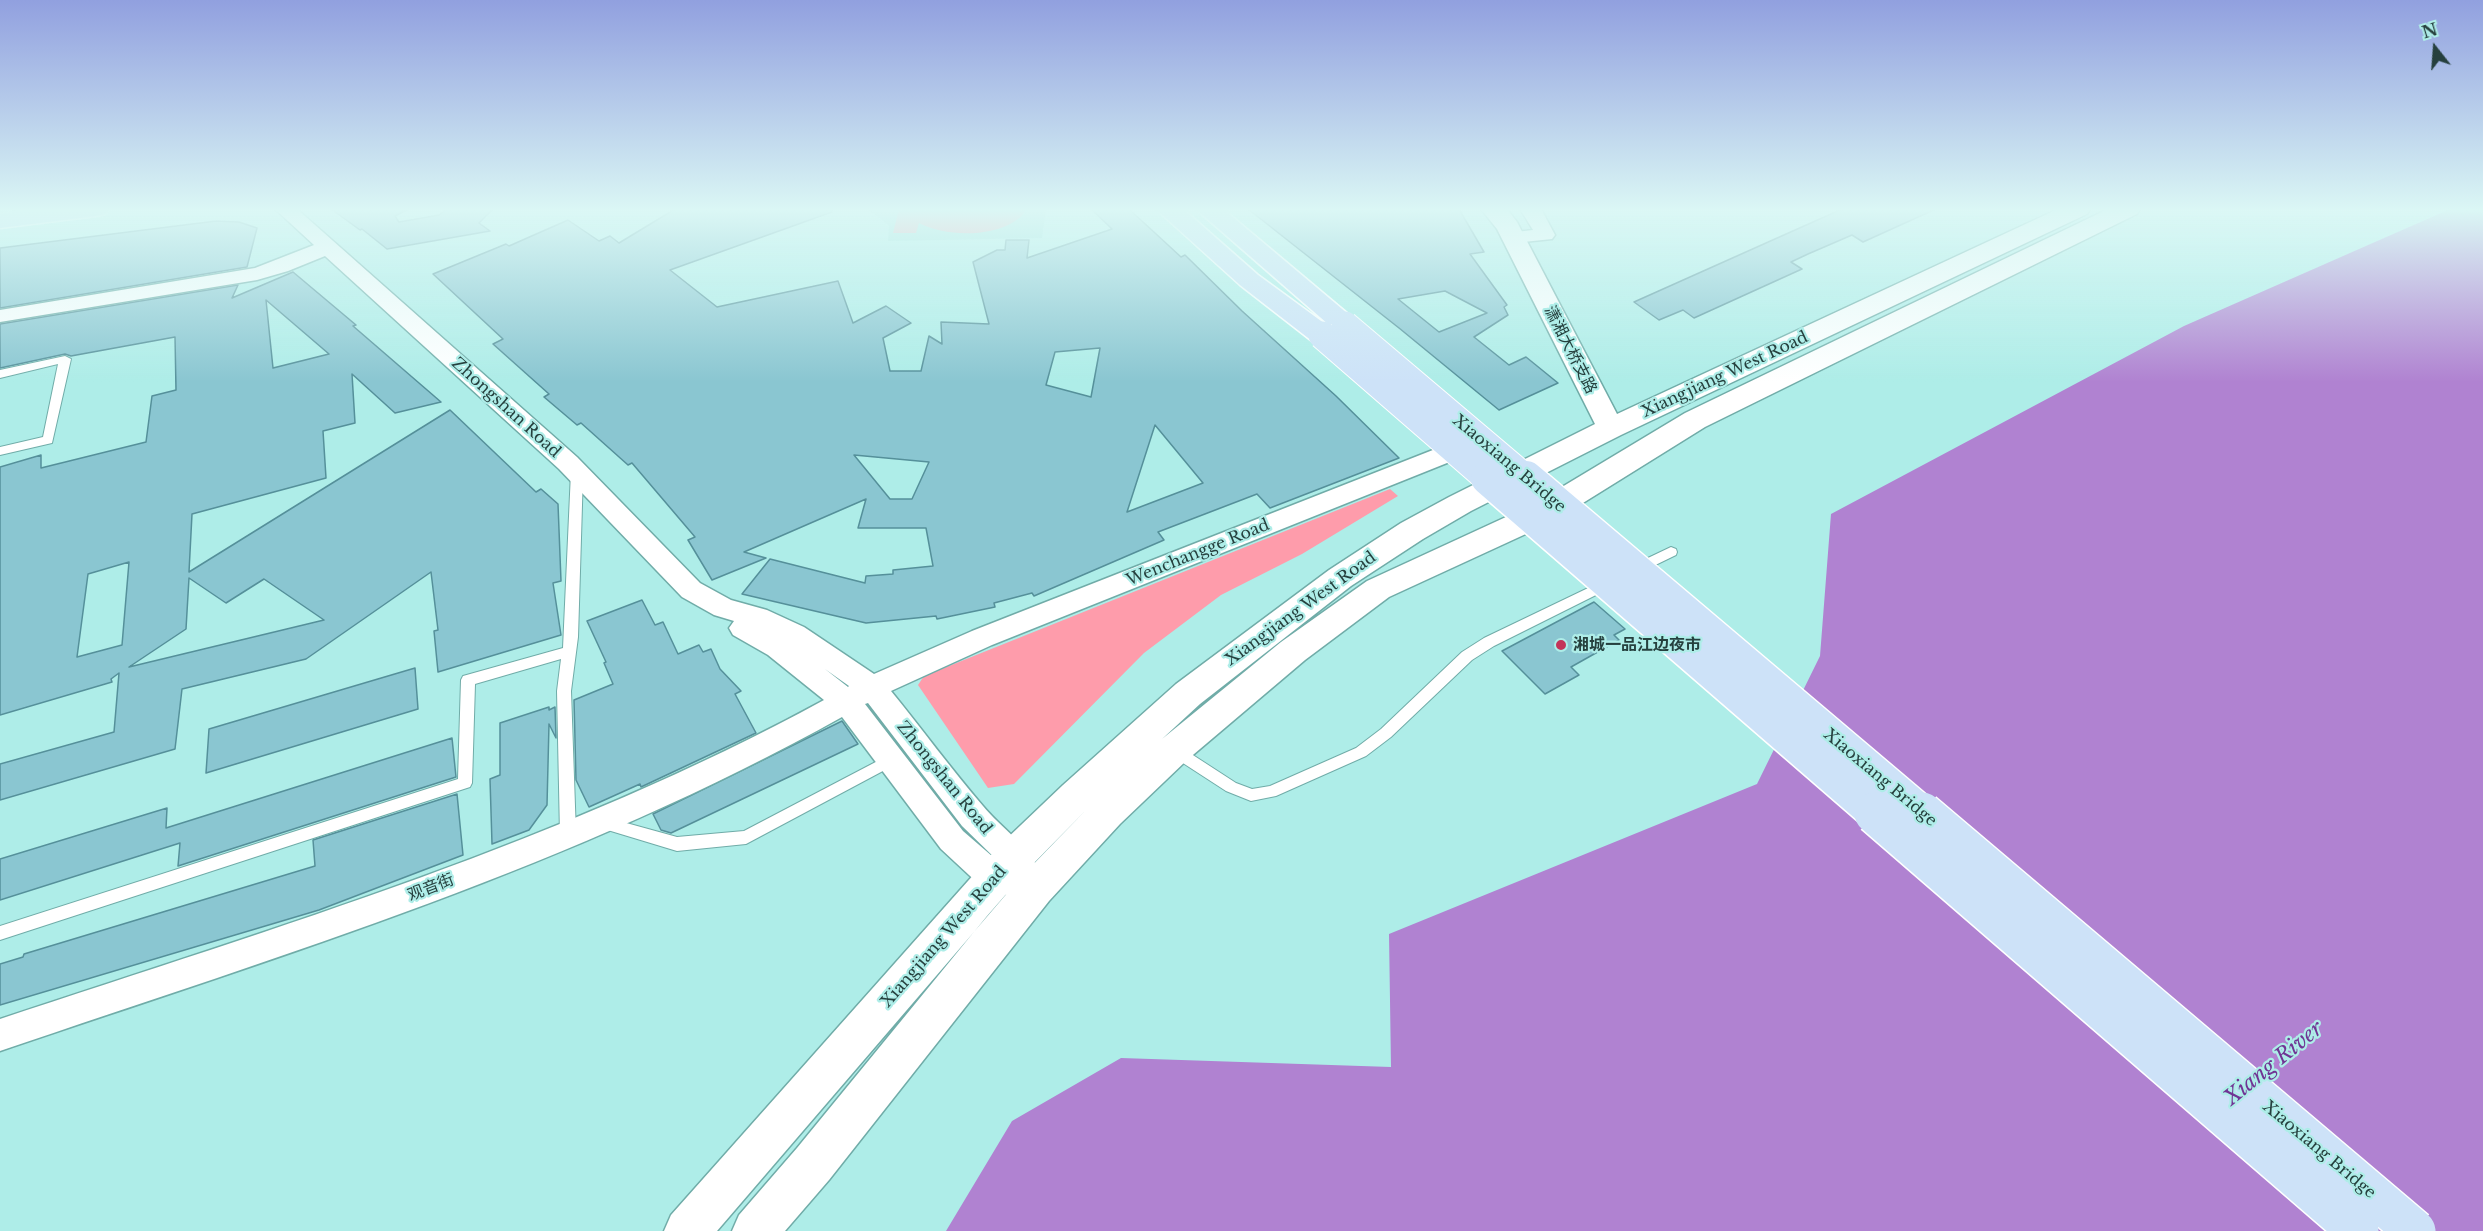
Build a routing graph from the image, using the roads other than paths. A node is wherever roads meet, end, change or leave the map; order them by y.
1 (282, 266) edge
2 (346, 266) edge
3 (1234, 266) edge
4 (1268, 266) edge
5 (1526, 266) edge
6 (1955, 266) edge
7 (2010, 266) edge
8 (0, 316) edge
9 (1334, 330) junction
10 (0, 374) edge
11 (1411, 390) dead end
12 (1611, 428) junction
13 (0, 451) edge
14 (577, 472) junction
15 (1671, 552) dead end
16 (568, 652) junction
17 (860, 695) junction
18 (1174, 750) junction
19 (891, 760) junction
20 (599, 821) junction
21 (568, 835) junction
22 (1004, 868) junction
23 (1035, 889) junction
24 (0, 933) edge
25 (0, 1035) edge
26 (687, 1231) edge
27 (755, 1231) edge
28 (2358, 1231) edge
29 (2415, 1231) edge

1 - 8 street
2 - 14 street, Zhongshan Road
3 - 9 main road
4 - 9 main road
5 - 12 main road, 潇湘大桥支路
6 - 12 main road, Xiangjiang West Road
7 - 18 main road, Xiangjiang West Road
9 - 28 main road, Xiaoxiang Bridge, bridge
9 - 29 main road, Xiaoxiang Bridge, bridge
10 - 13 lane
11 - 17 street, Wenchangge Road
12 - 22 main road, Xiangjiang West Road
14 - 16 lane
14 - 17 street, Zhongshan Road
15 - 18 lane
16 - 21 lane
16 - 24 lane
17 - 19 street, Zhongshan Road
17 - 20 street, 观音街
17 - 22 street, Zhongshan Road
18 - 23 main road, Xiangjiang West Road
19 - 20 lane
19 - 22 street, Zhongshan Road
20 - 21 street, 观音街
21 - 25 street, 观音街
22 - 23 street, Zhongshan Road
22 - 26 main road, Xiangjiang West Road
23 - 27 main road, Xiangjiang West Road

